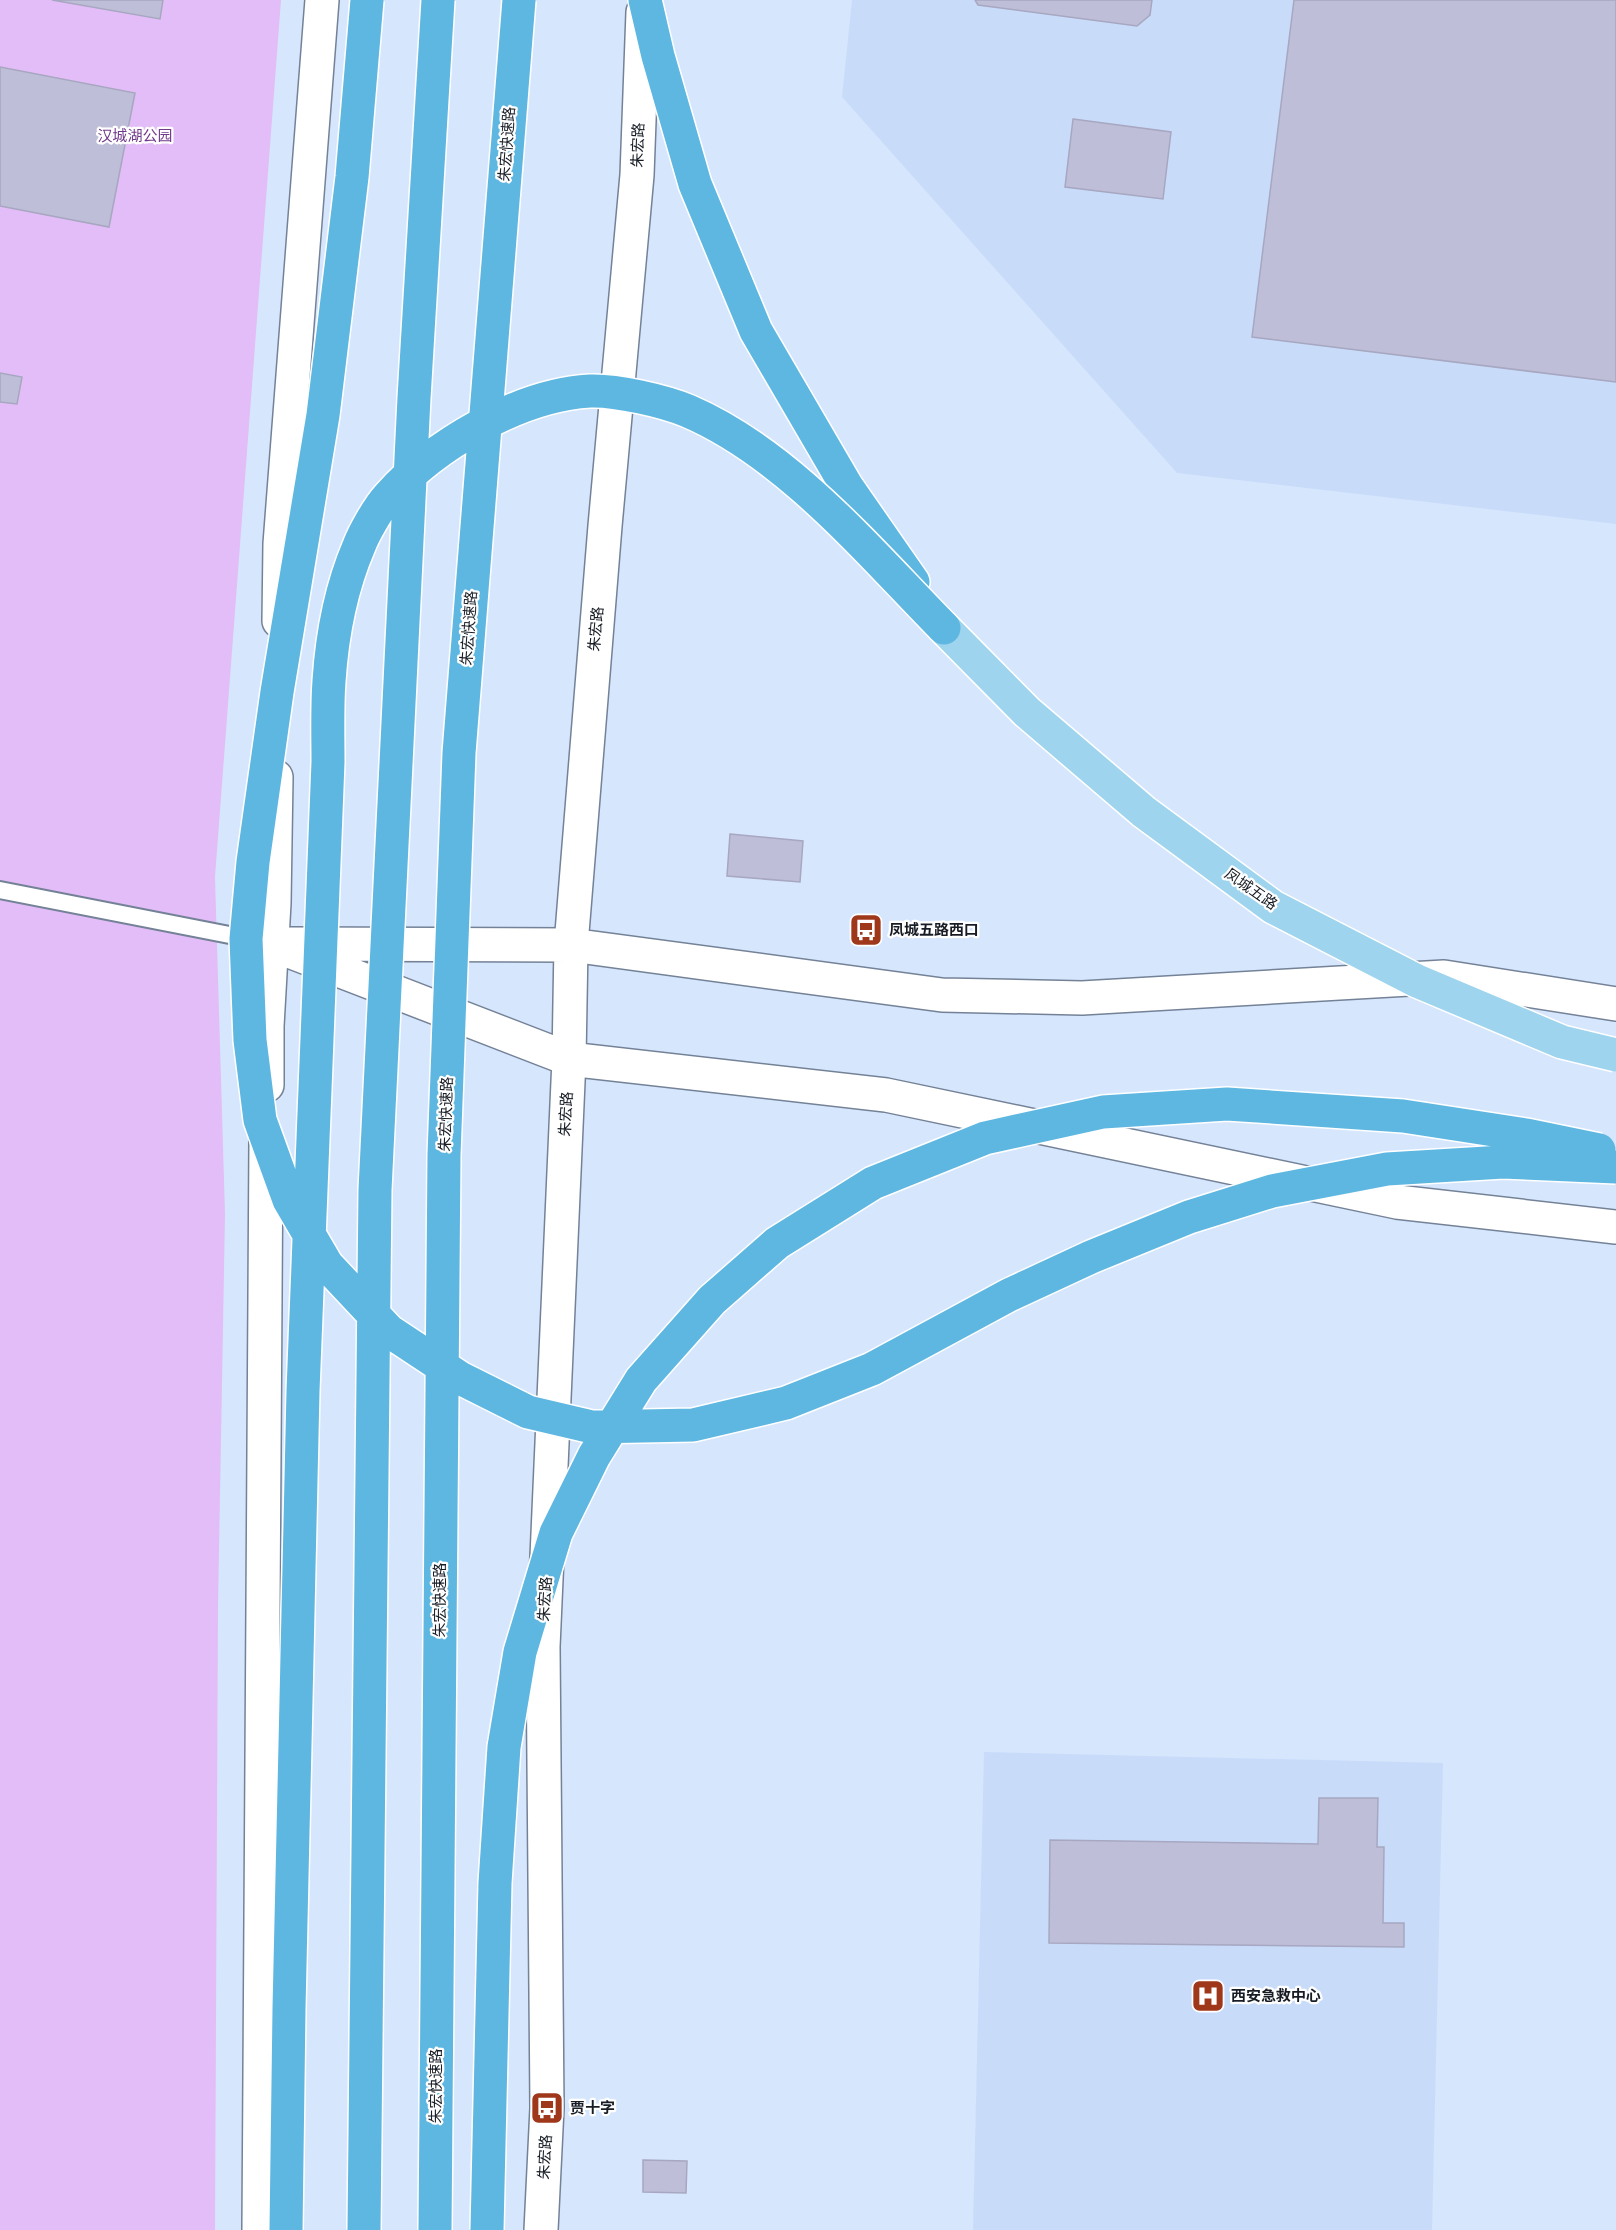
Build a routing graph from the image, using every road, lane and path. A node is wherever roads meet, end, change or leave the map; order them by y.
1 (322, 0) edge
2 (367, 0) edge
3 (438, 0) edge
4 (519, 0) edge
5 (644, 0) edge
6 (944, 628) junction
7 (0, 890) edge
8 (271, 944) junction
9 (571, 945) junction
10 (1616, 1004) edge
11 (1616, 1055) edge
12 (569, 1059) junction
13 (1616, 1153) edge
14 (1616, 1167) edge
15 (1616, 1227) edge
16 (259, 2230) edge
17 (286, 2230) edge
18 (364, 2230) edge
19 (435, 2230) edge
20 (487, 2230) edge
21 (541, 2230) edge

1 - 8 main road
2 - 14 highway, bridge
3 - 18 highway, bridge
4 - 19 highway, 朱宏快速路, bridge
5 - 6 highway, bridge
5 - 9 main road, 朱宏路
6 - 11 main road, 凤城五路, bridge
6 - 17 highway, bridge
7 - 8 lane
8 - 9 main road
8 - 12 main road
8 - 16 main road
9 - 10 main road
9 - 12 main road, 朱宏路
12 - 15 main road
12 - 21 main road, 朱宏路
13 - 20 highway, bridge

